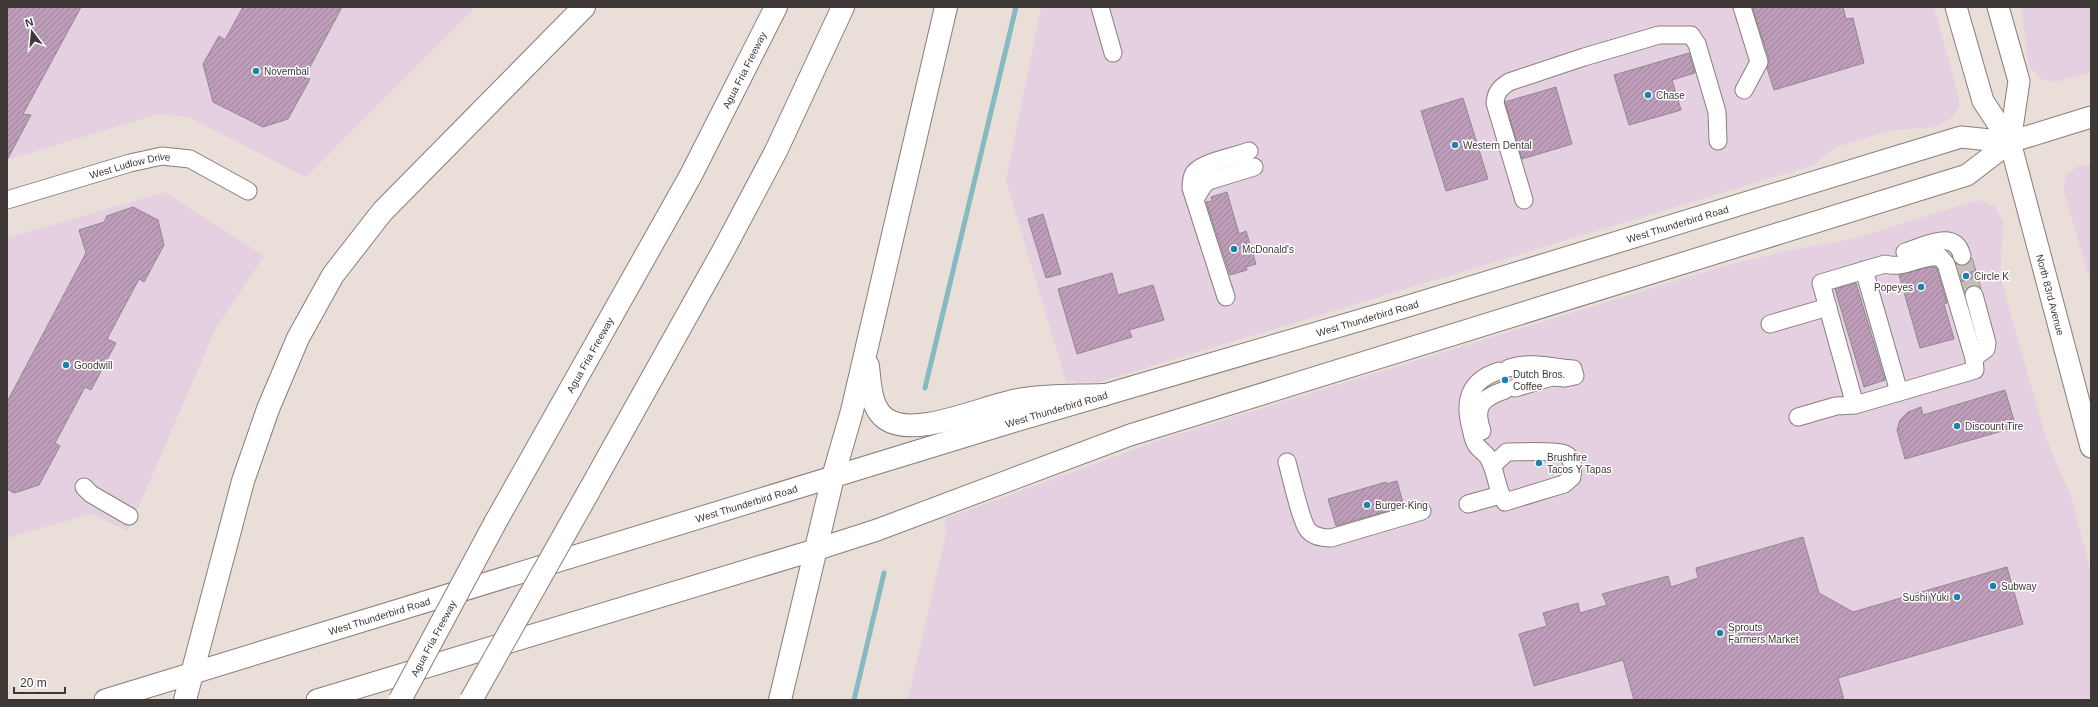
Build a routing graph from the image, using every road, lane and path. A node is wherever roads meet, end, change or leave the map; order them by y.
1 (584, 7) edge
2 (776, 7) edge
3 (843, 7) edge
4 (946, 7) edge
5 (1100, 7) edge
6 (1742, 7) edge
7 (1956, 7) edge
8 (1998, 7) edge
9 (1114, 53) dead end
10 (1744, 90) dead end
11 (2091, 117) edge
12 (1718, 141) dead end
13 (2010, 142) junction
14 (1252, 159) dead end
15 (248, 192) dead end
16 (7, 200) edge
17 (1524, 200) dead end
18 (1962, 256) tunnel mouth
19 (1885, 264) junction
20 (1864, 270) junction
21 (1974, 295) tunnel mouth
22 (1226, 297) dead end
23 (1828, 307) junction
24 (1770, 324) dead end
25 (866, 352) junction
26 (1974, 364) junction
27 (1899, 392) junction
28 (1104, 395) junction
29 (1855, 405) junction
30 (1798, 416) dead end
31 (2091, 448) edge
32 (1287, 462) dead end
33 (1490, 462) junction
34 (833, 477) junction
35 (84, 487) dead end
36 (1500, 495) junction
37 (1468, 504) dead end
38 (1422, 511) dead end
39 (129, 516) dead end
40 (818, 549) junction
41 (193, 673) junction
42 (105, 700) edge
43 (185, 700) edge
44 (317, 700) edge
45 (400, 700) edge
46 (471, 700) edge
47 (780, 700) edge

1 - 41 highway
2 - 45 highway, Agua Fria Freeway, bridge
3 - 46 highway, bridge
4 - 25 highway
5 - 9 street
6 - 10 street
7 - 13 main road, North 83rd Avenue
8 - 13 main road, North 83rd Avenue
11 - 13 main road, West Thunderbird Road
12 - 17 street
13 - 28 main road, West Thunderbird Road
13 - 31 main road, North 83rd Avenue
13 - 40 main road, West Thunderbird Road
14 - 22 street
15 - 16 street, West Ludlow Drive
18 - 19 street
19 - 20 street
19 - 26 street
20 - 23 street
20 - 27 street
21 - 26 street
23 - 24 street
23 - 29 street
25 - 28 highway
25 - 34 highway
26 - 27 street
27 - 29 street
28 - 34 main road, West Thunderbird Road
29 - 30 street
32 - 38 street
33 - 33 street
33 - 36 street
33 - 36 street
34 - 40 highway
34 - 41 main road, West Thunderbird Road
35 - 39 street
36 - 37 street
40 - 44 main road, West Thunderbird Road
40 - 47 highway
41 - 42 main road, West Thunderbird Road
41 - 43 highway

